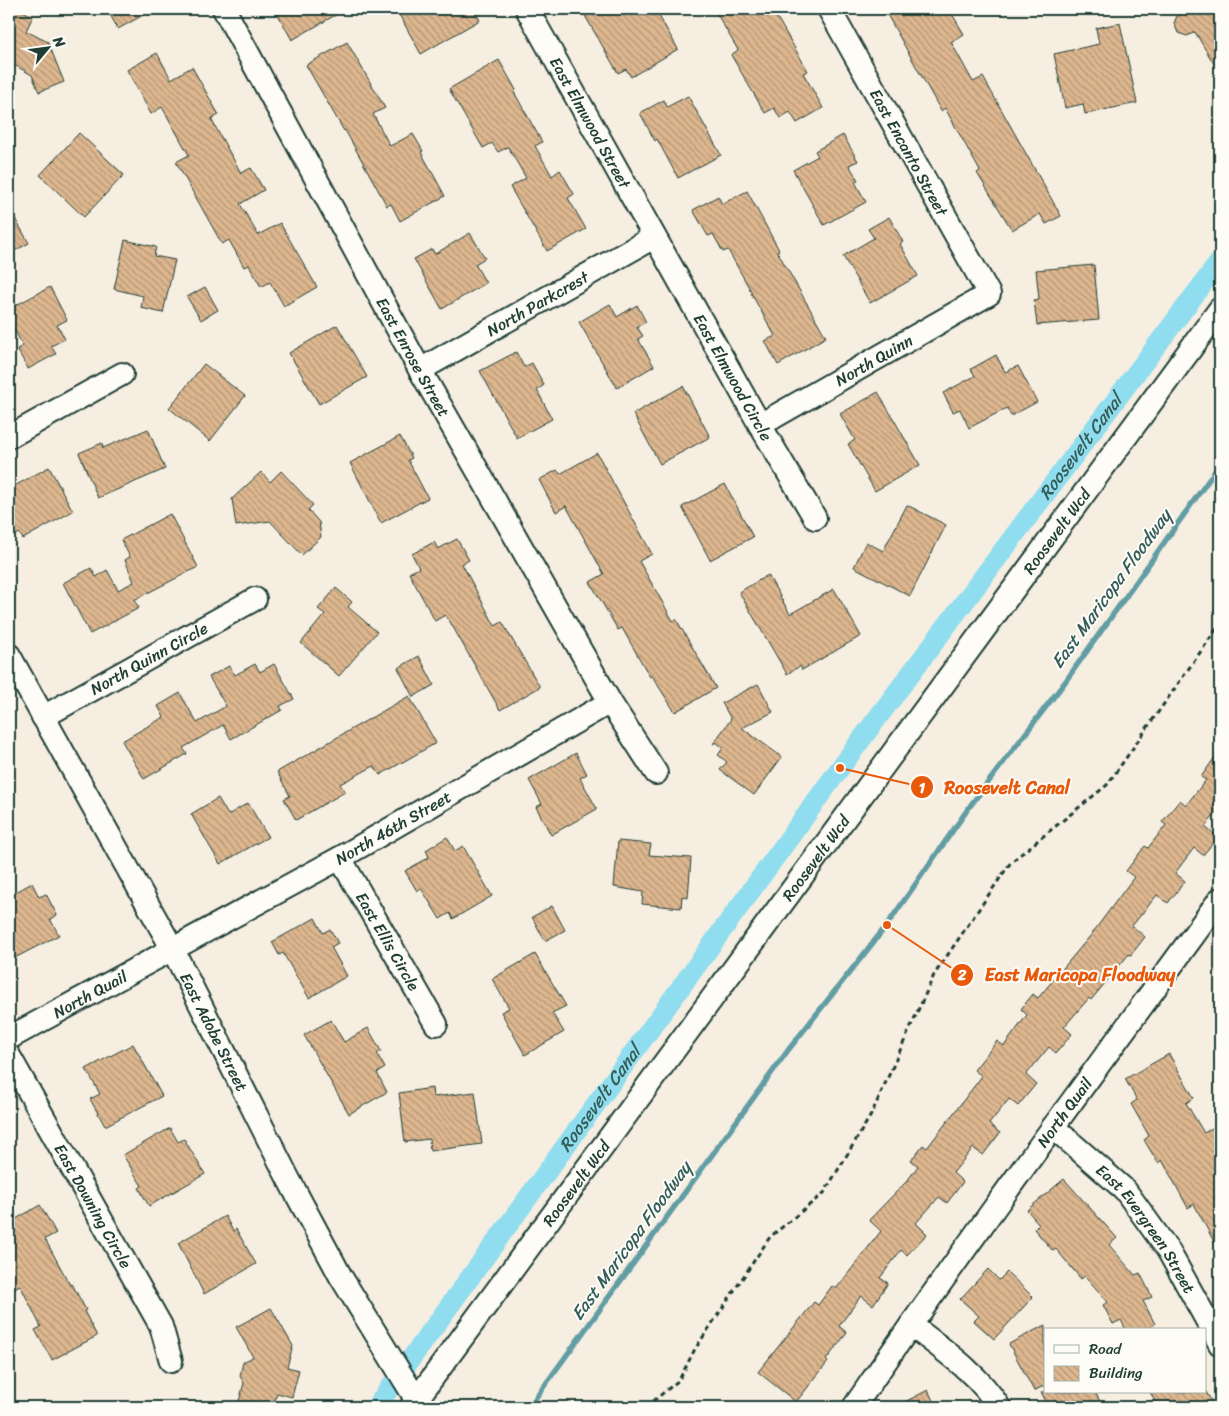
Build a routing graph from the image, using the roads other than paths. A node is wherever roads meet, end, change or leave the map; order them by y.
1 (224, 9) edge
2 (527, 9) edge
3 (829, 9) edge
4 (654, 237) junction
5 (989, 294) joint
6 (1220, 309) edge
7 (420, 370) junction
8 (122, 374) dead end
9 (760, 425) junction
10 (9, 437) edge
11 (814, 518) dead end
12 (255, 599) dead end
13 (9, 655) edge
14 (610, 702) junction
15 (43, 716) junction
16 (656, 773) dead end
17 (340, 858) junction
18 (1220, 899) edge
19 (172, 948) junction
20 (436, 1024) dead end
21 (9, 1038) edge
22 (9, 1056) edge
23 (1053, 1127) junction
24 (911, 1325) junction
25 (1220, 1344) edge
26 (171, 1361) dead end
27 (415, 1401) edge
28 (854, 1407) edge
29 (999, 1407) edge

1 - 7 street, East Enrose Street
2 - 4 street, East Elmwood Street
3 - 5 street, East Encanto Street
4 - 7 street, North Parkcrest
4 - 9 street, East Elmwood Circle
5 - 9 street, North Quinn
6 - 27 street, Roosevelt Wcd
7 - 14 street, East Enrose Street
8 - 10 street
9 - 11 street, East Elmwood Circle
12 - 15 street, North Quinn Circle
13 - 15 street, East Adobe Street
14 - 16 street, East Enrose Street
14 - 17 street, North 46th Street
15 - 19 street, East Adobe Street
17 - 19 street, North 46th Street
17 - 20 street, East Ellis Circle
18 - 23 street, North Quail
19 - 21 street, North Quail
19 - 27 street, East Adobe Street
22 - 26 street, East Downing Circle
23 - 24 street, North Quail
23 - 25 street, East Evergreen Street
24 - 28 street, North Quail
24 - 29 street

